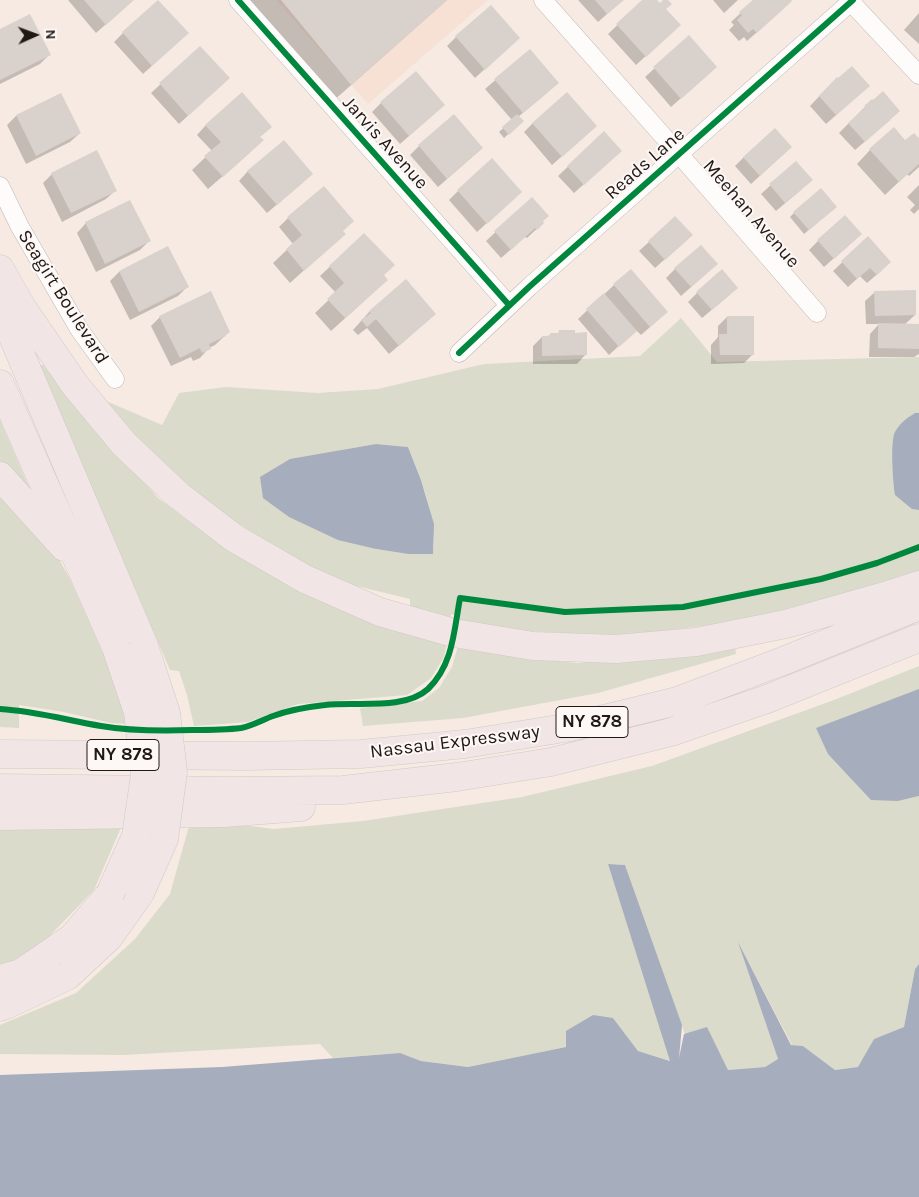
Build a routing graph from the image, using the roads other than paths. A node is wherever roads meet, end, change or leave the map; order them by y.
1 (238, 0) edge
2 (544, 0) edge
3 (851, 1) edge
4 (919, 75) edge
5 (679, 154) junction
6 (0, 186) edge
7 (0, 269) edge
8 (509, 305) junction
9 (0, 306) edge
10 (817, 314) dead end
11 (459, 353) dead end
12 (115, 379) dead end
13 (0, 384) edge
14 (0, 476) edge
15 (81, 566) junction
16 (919, 585) edge
17 (919, 606) edge
18 (919, 638) edge
19 (0, 754) edge
20 (551, 762) junction
21 (0, 788) edge
22 (0, 816) edge
23 (0, 979) edge
24 (0, 1006) edge

1 - 8 street, Jarvis Avenue
2 - 5 street, Meehan Avenue
3 - 4 street
3 - 5 street, Reads Lane
5 - 8 street, Reads Lane
5 - 10 street, Meehan Avenue
6 - 12 street, Seagirt Boulevard
7 - 16 highway
8 - 11 street, Reads Lane
9 - 24 highway, bridge
13 - 15 highway
14 - 15 highway
15 - 23 highway, bridge
17 - 19 highway, Nassau Expressway / NY 878
18 - 20 highway, Nassau Expressway / NY 878
20 - 21 highway, Nassau Expressway / NY 878
20 - 22 highway

